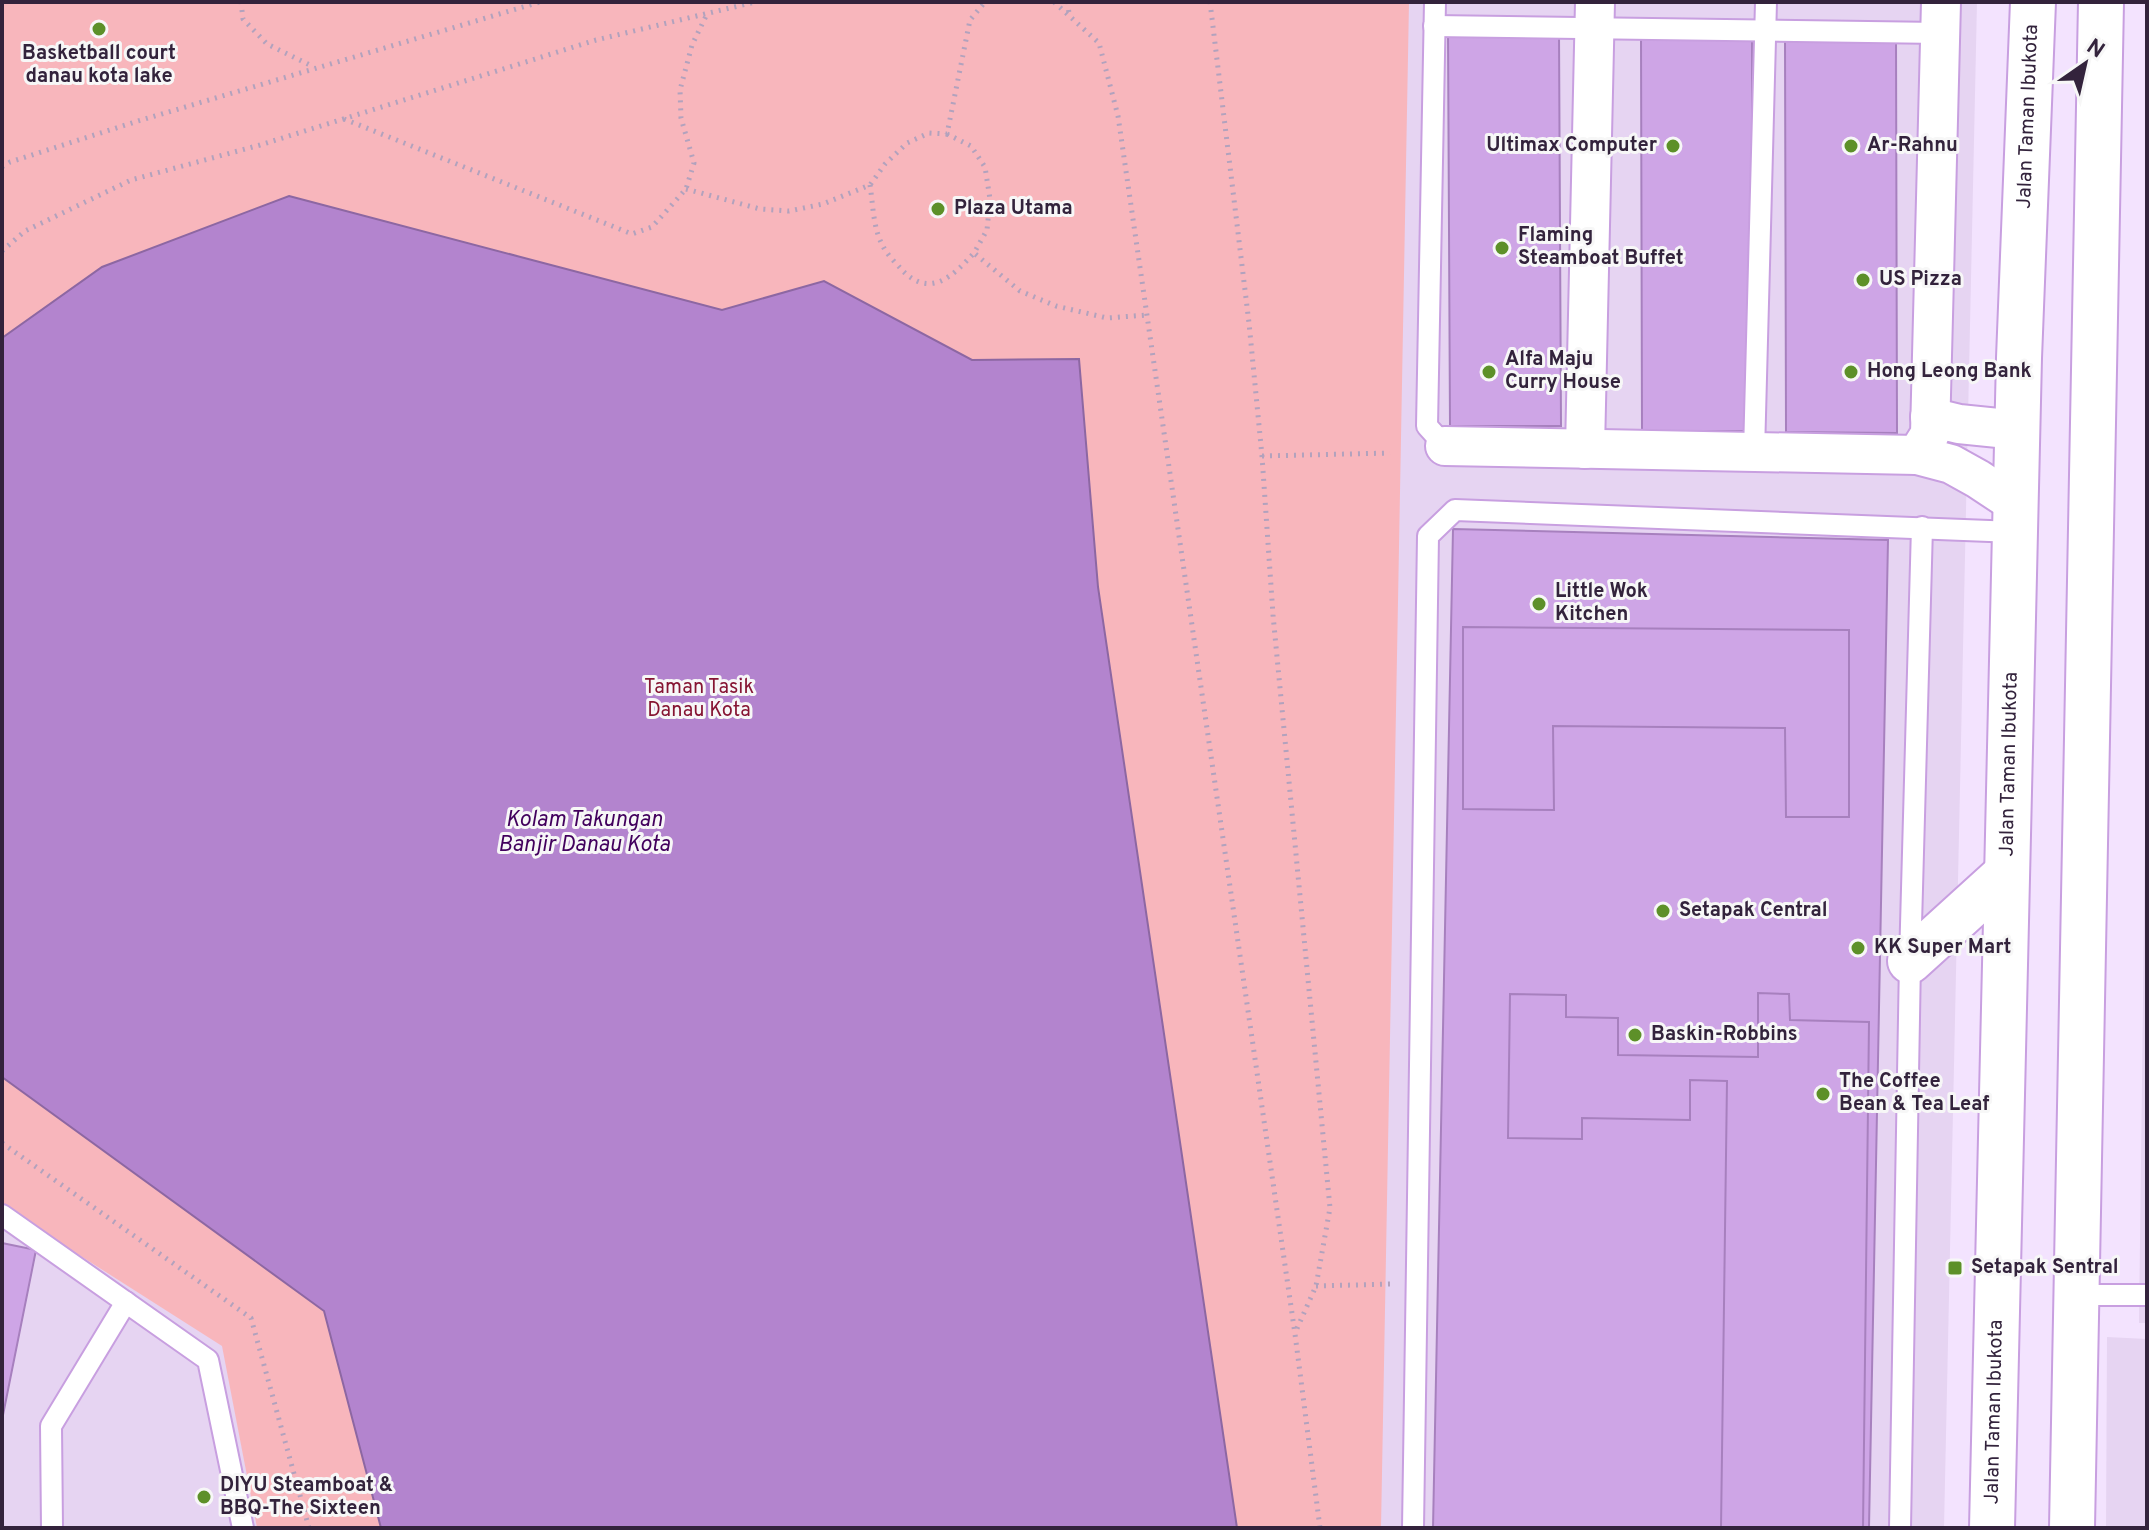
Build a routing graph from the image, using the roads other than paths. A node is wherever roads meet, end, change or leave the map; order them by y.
1 (1435, 2) edge
2 (1766, 2) edge
3 (2033, 2) edge
4 (2101, 2) edge
5 (1595, 15) edge
6 (1940, 18) edge
7 (1434, 26) junction
8 (1766, 31) junction
9 (1930, 417) junction
10 (2018, 430) junction
11 (1445, 446) joint
12 (1585, 449) junction
13 (1754, 453) junction
14 (1917, 455) junction
15 (2015, 518) junction
16 (1922, 527) junction
17 (2007, 873) junction
18 (1910, 961) junction
19 (2, 1215) edge
20 (2077, 1295) junction
21 (2147, 1295) edge
22 (126, 1302) junction
23 (52, 1528) edge
24 (243, 1528) edge
25 (1413, 1528) edge
26 (1900, 1528) edge
27 (1992, 1528) edge
28 (2072, 1528) edge

1 - 7 lane
2 - 8 lane
3 - 10 main road, Jalan Taman Ibukota
4 - 20 main road
5 - 7 lane
5 - 8 lane
5 - 12 street
6 - 8 lane
6 - 9 street
7 - 11 lane
8 - 13 lane
9 - 10 street
9 - 14 street
10 - 15 main road, Jalan Taman Ibukota
11 - 12 street
12 - 13 street
13 - 14 street
14 - 15 street
15 - 16 lane
15 - 17 main road, Jalan Taman Ibukota
16 - 18 lane
16 - 25 lane
17 - 18 main road
17 - 27 main road, Jalan Taman Ibukota
18 - 26 lane
19 - 22 lane
20 - 21 lane
20 - 28 main road
22 - 23 lane
22 - 24 lane

